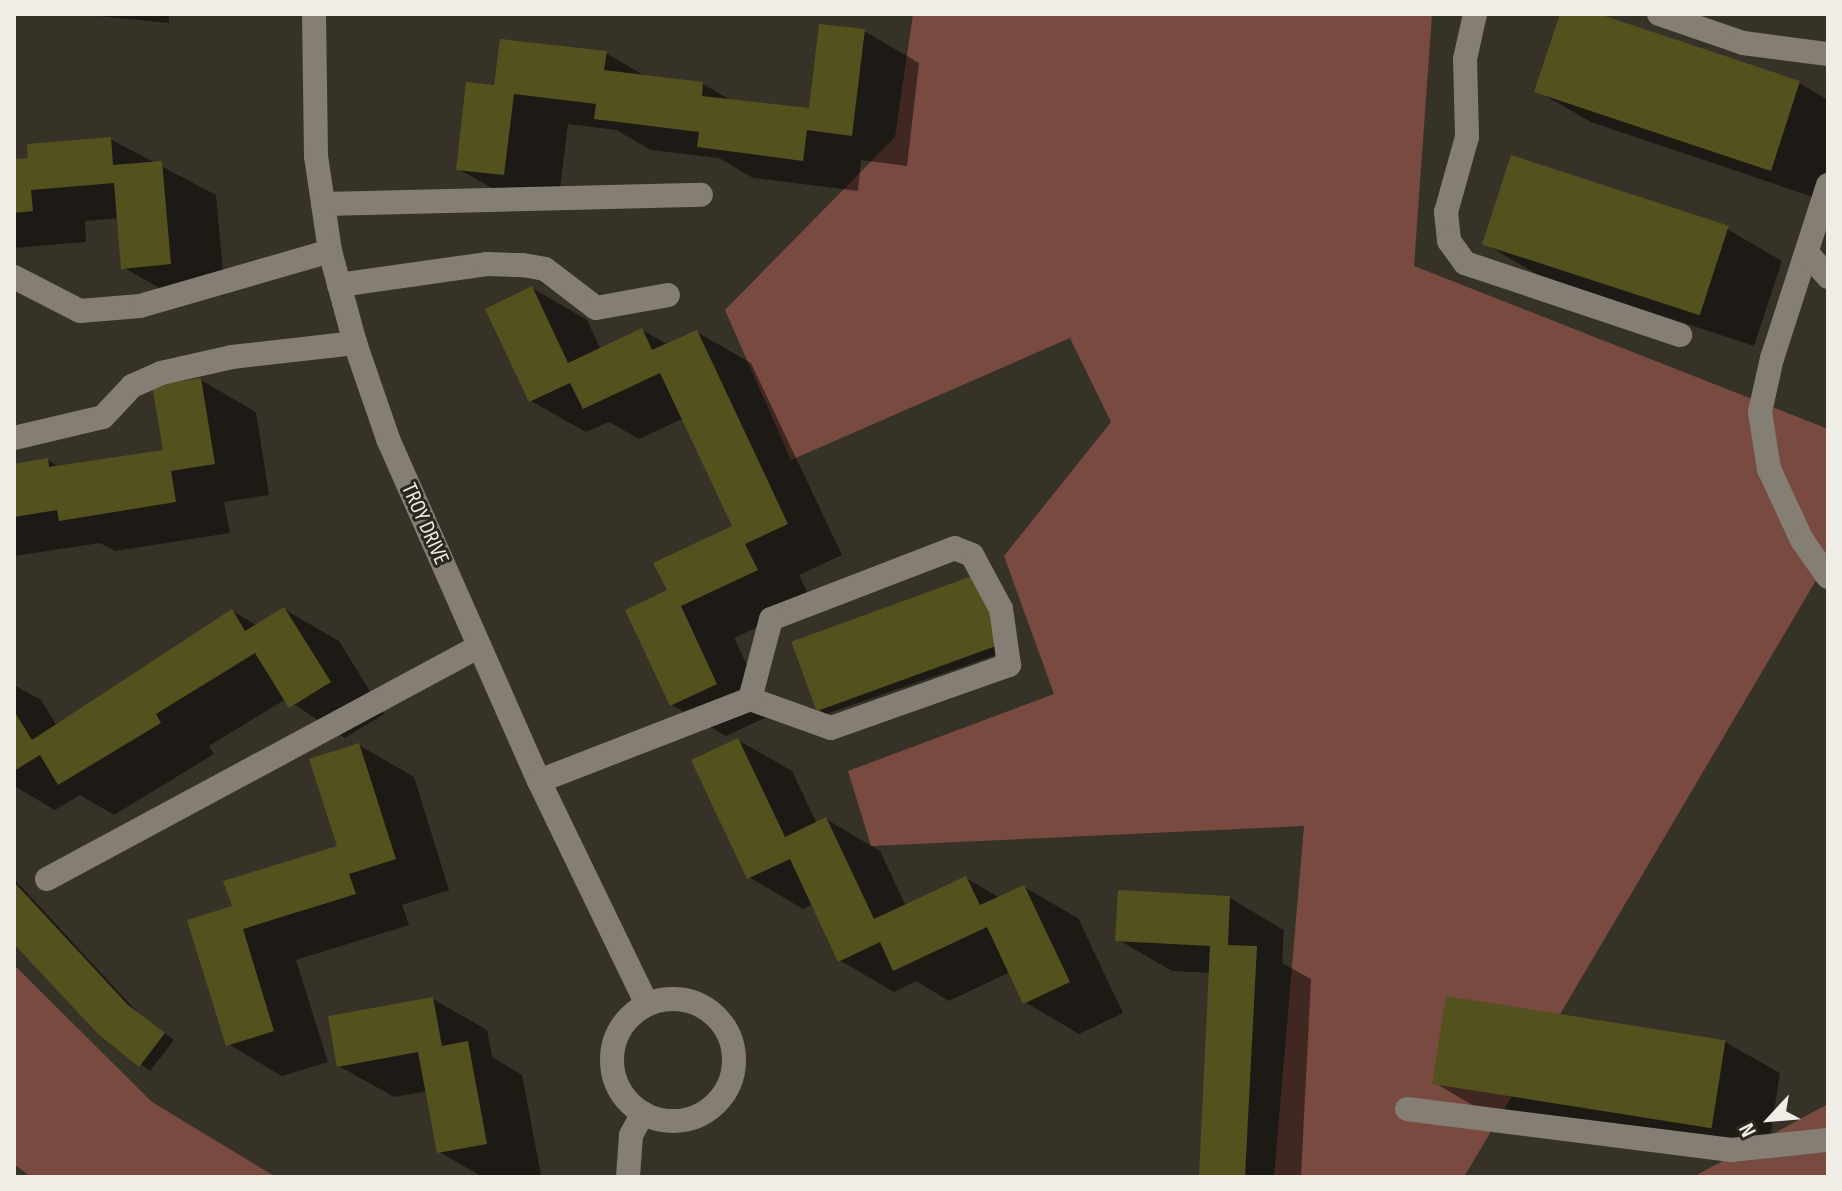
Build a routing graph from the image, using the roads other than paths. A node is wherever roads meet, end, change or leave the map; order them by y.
1 (314, 14) edge
2 (1475, 14) edge
3 (1659, 14) edge
4 (1828, 54) edge
5 (1828, 185) edge
6 (701, 195) dead end
7 (323, 204) junction
8 (330, 251) junction
9 (1809, 255) junction
10 (14, 277) edge
11 (1828, 277) edge
12 (339, 285) junction
13 (668, 295) dead end
14 (1680, 335) dead end
15 (355, 343) junction
16 (14, 438) edge
17 (1828, 577) edge
18 (479, 646) junction
19 (750, 699) junction
20 (539, 781) junction
21 (47, 879) dead end
22 (647, 1004) junction
23 (1407, 1109) dead end
24 (643, 1113) junction
25 (1828, 1140) edge
26 (628, 1177) edge

1 - 7 street, TROY DRIVE
2 - 14 street
3 - 4 street
5 - 9 street
6 - 7 street
7 - 8 street, TROY DRIVE
8 - 10 street
8 - 12 street, TROY DRIVE
9 - 11 street
9 - 17 street
12 - 13 street
12 - 15 street, TROY DRIVE
15 - 16 street
15 - 18 street, TROY DRIVE
18 - 20 street, TROY DRIVE
18 - 21 street
19 - 19 street
19 - 20 street
20 - 22 street, TROY DRIVE
22 - 24 street
22 - 24 street
23 - 25 street
24 - 26 street

